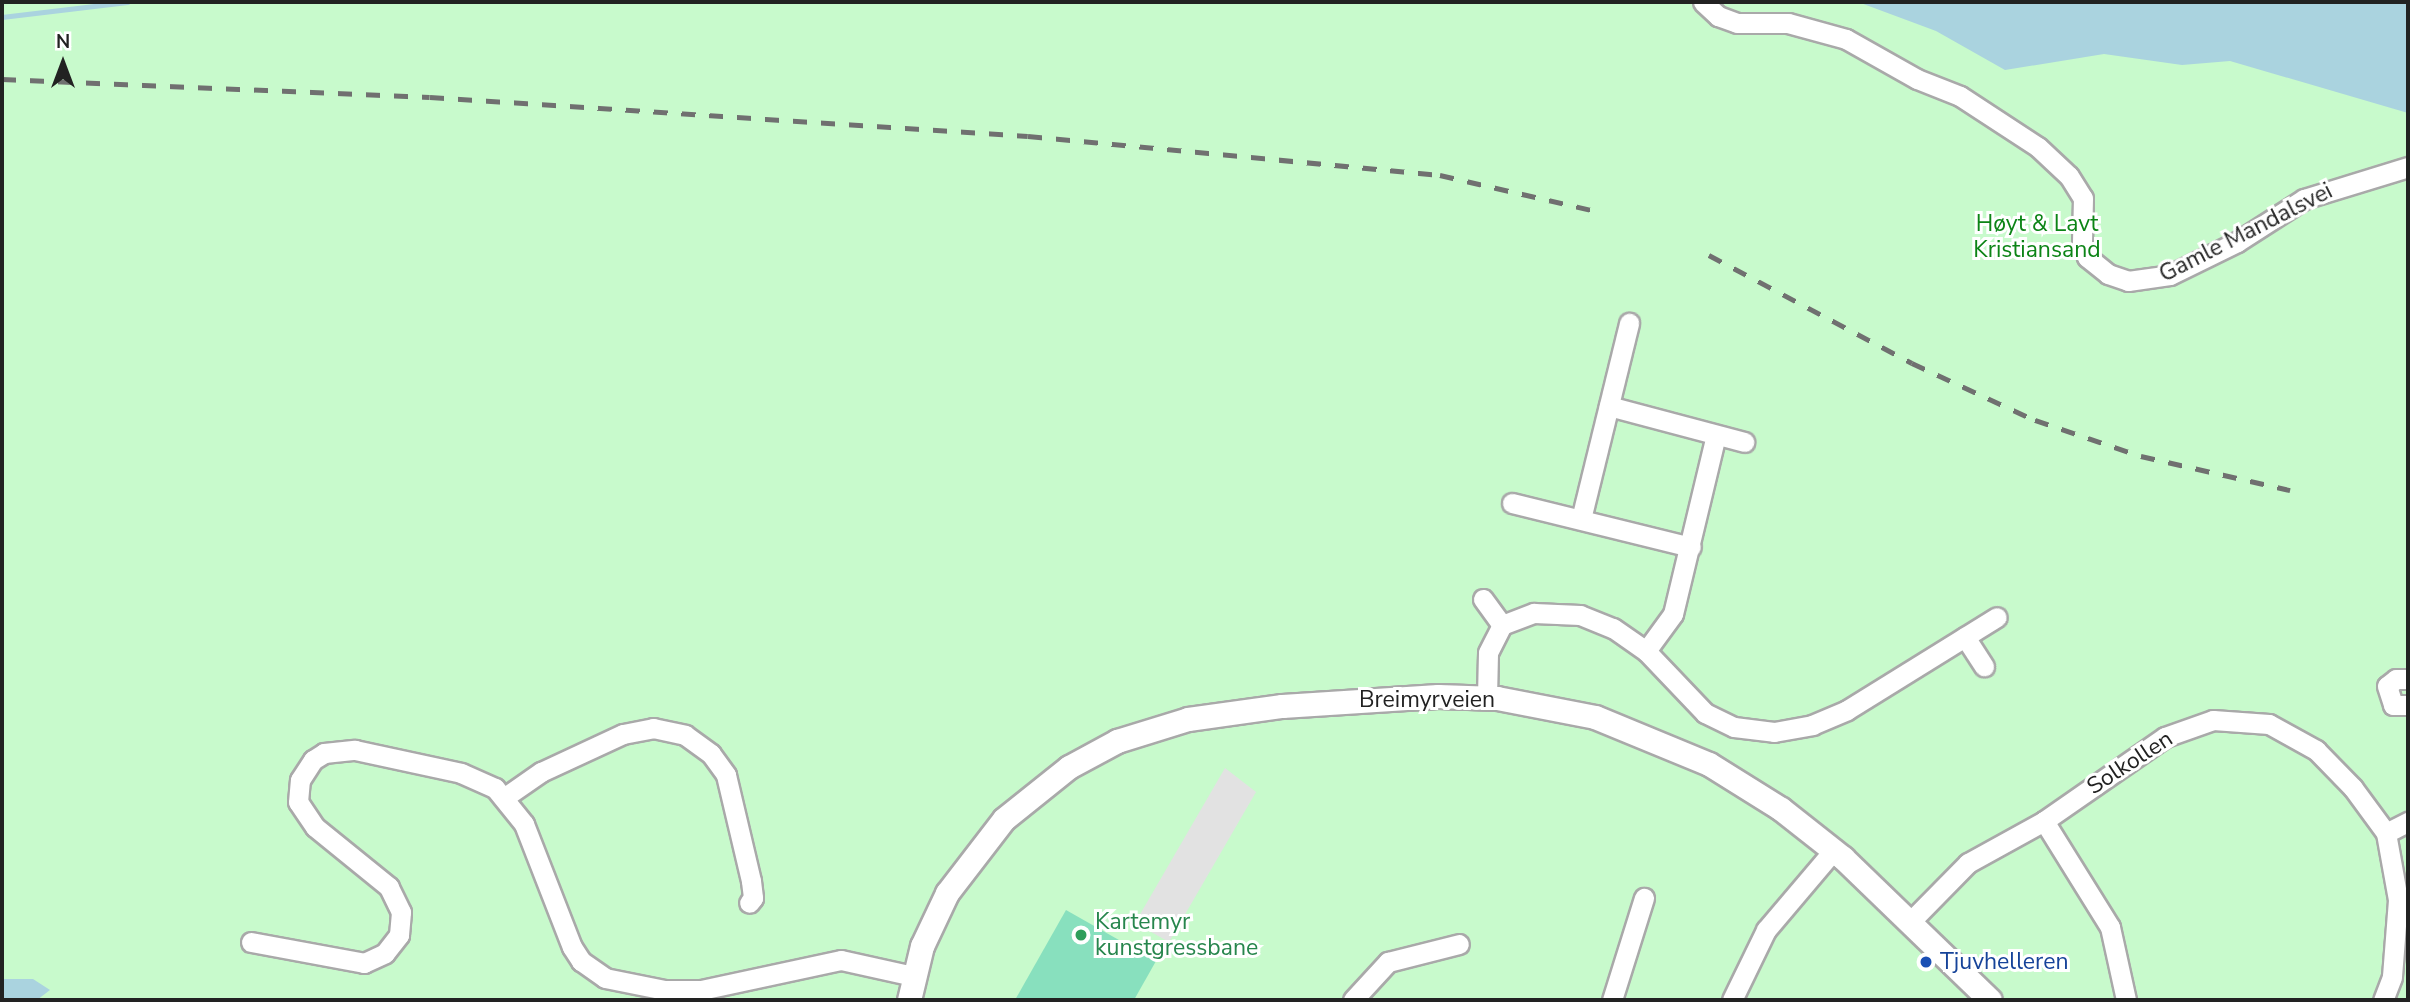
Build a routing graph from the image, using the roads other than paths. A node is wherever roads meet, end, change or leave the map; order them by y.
1 (1703, 2) edge
2 (2408, 167) edge
3 (1629, 323) dead end
4 (1609, 405) junction
5 (1716, 435) junction
6 (1744, 442) dead end
7 (1512, 503) dead end
8 (1581, 519) junction
9 (1691, 547) junction
10 (1483, 599) dead end
11 (1997, 617) dead end
12 (1502, 625) junction
13 (1965, 637) junction
14 (1646, 652) junction
15 (1984, 666) dead end
16 (2408, 679) edge
17 (1487, 696) junction
18 (2408, 705) edge
19 (505, 797) junction
20 (2044, 821) junction
21 (2408, 822) edge
22 (2386, 833) junction
23 (1833, 851) junction
24 (1644, 898) dead end
25 (749, 903) dead end
26 (1909, 923) junction
27 (251, 942) dead end
28 (1459, 944) dead end
29 (912, 976) junction
30 (2400, 978) edge
31 (909, 1000) edge
32 (1353, 1000) edge
33 (1612, 1000) edge
34 (1732, 1000) edge
35 (1990, 1000) edge
36 (2126, 1000) edge
37 (2383, 1000) edge

1 - 2 street, Gamle Mandalsvei
3 - 4 street
4 - 5 street
4 - 8 street
5 - 6 street
5 - 9 street
7 - 8 street
8 - 9 street
9 - 14 street
10 - 12 street
11 - 13 street
12 - 14 street
12 - 17 street
13 - 14 street
13 - 15 street
16 - 18 street
17 - 23 street, Breimyrveien
17 - 29 street, Breimyrveien
19 - 25 street
19 - 27 street
19 - 29 street
20 - 22 street, Solkollen
20 - 26 street, Solkollen
20 - 36 street
21 - 22 street
22 - 30 street, Solkollen
23 - 26 street, Breimyrveien
23 - 34 street
24 - 33 street
26 - 35 street, Breimyrveien
28 - 32 street
29 - 31 street, Breimyrveien
30 - 37 street, Solkollen

